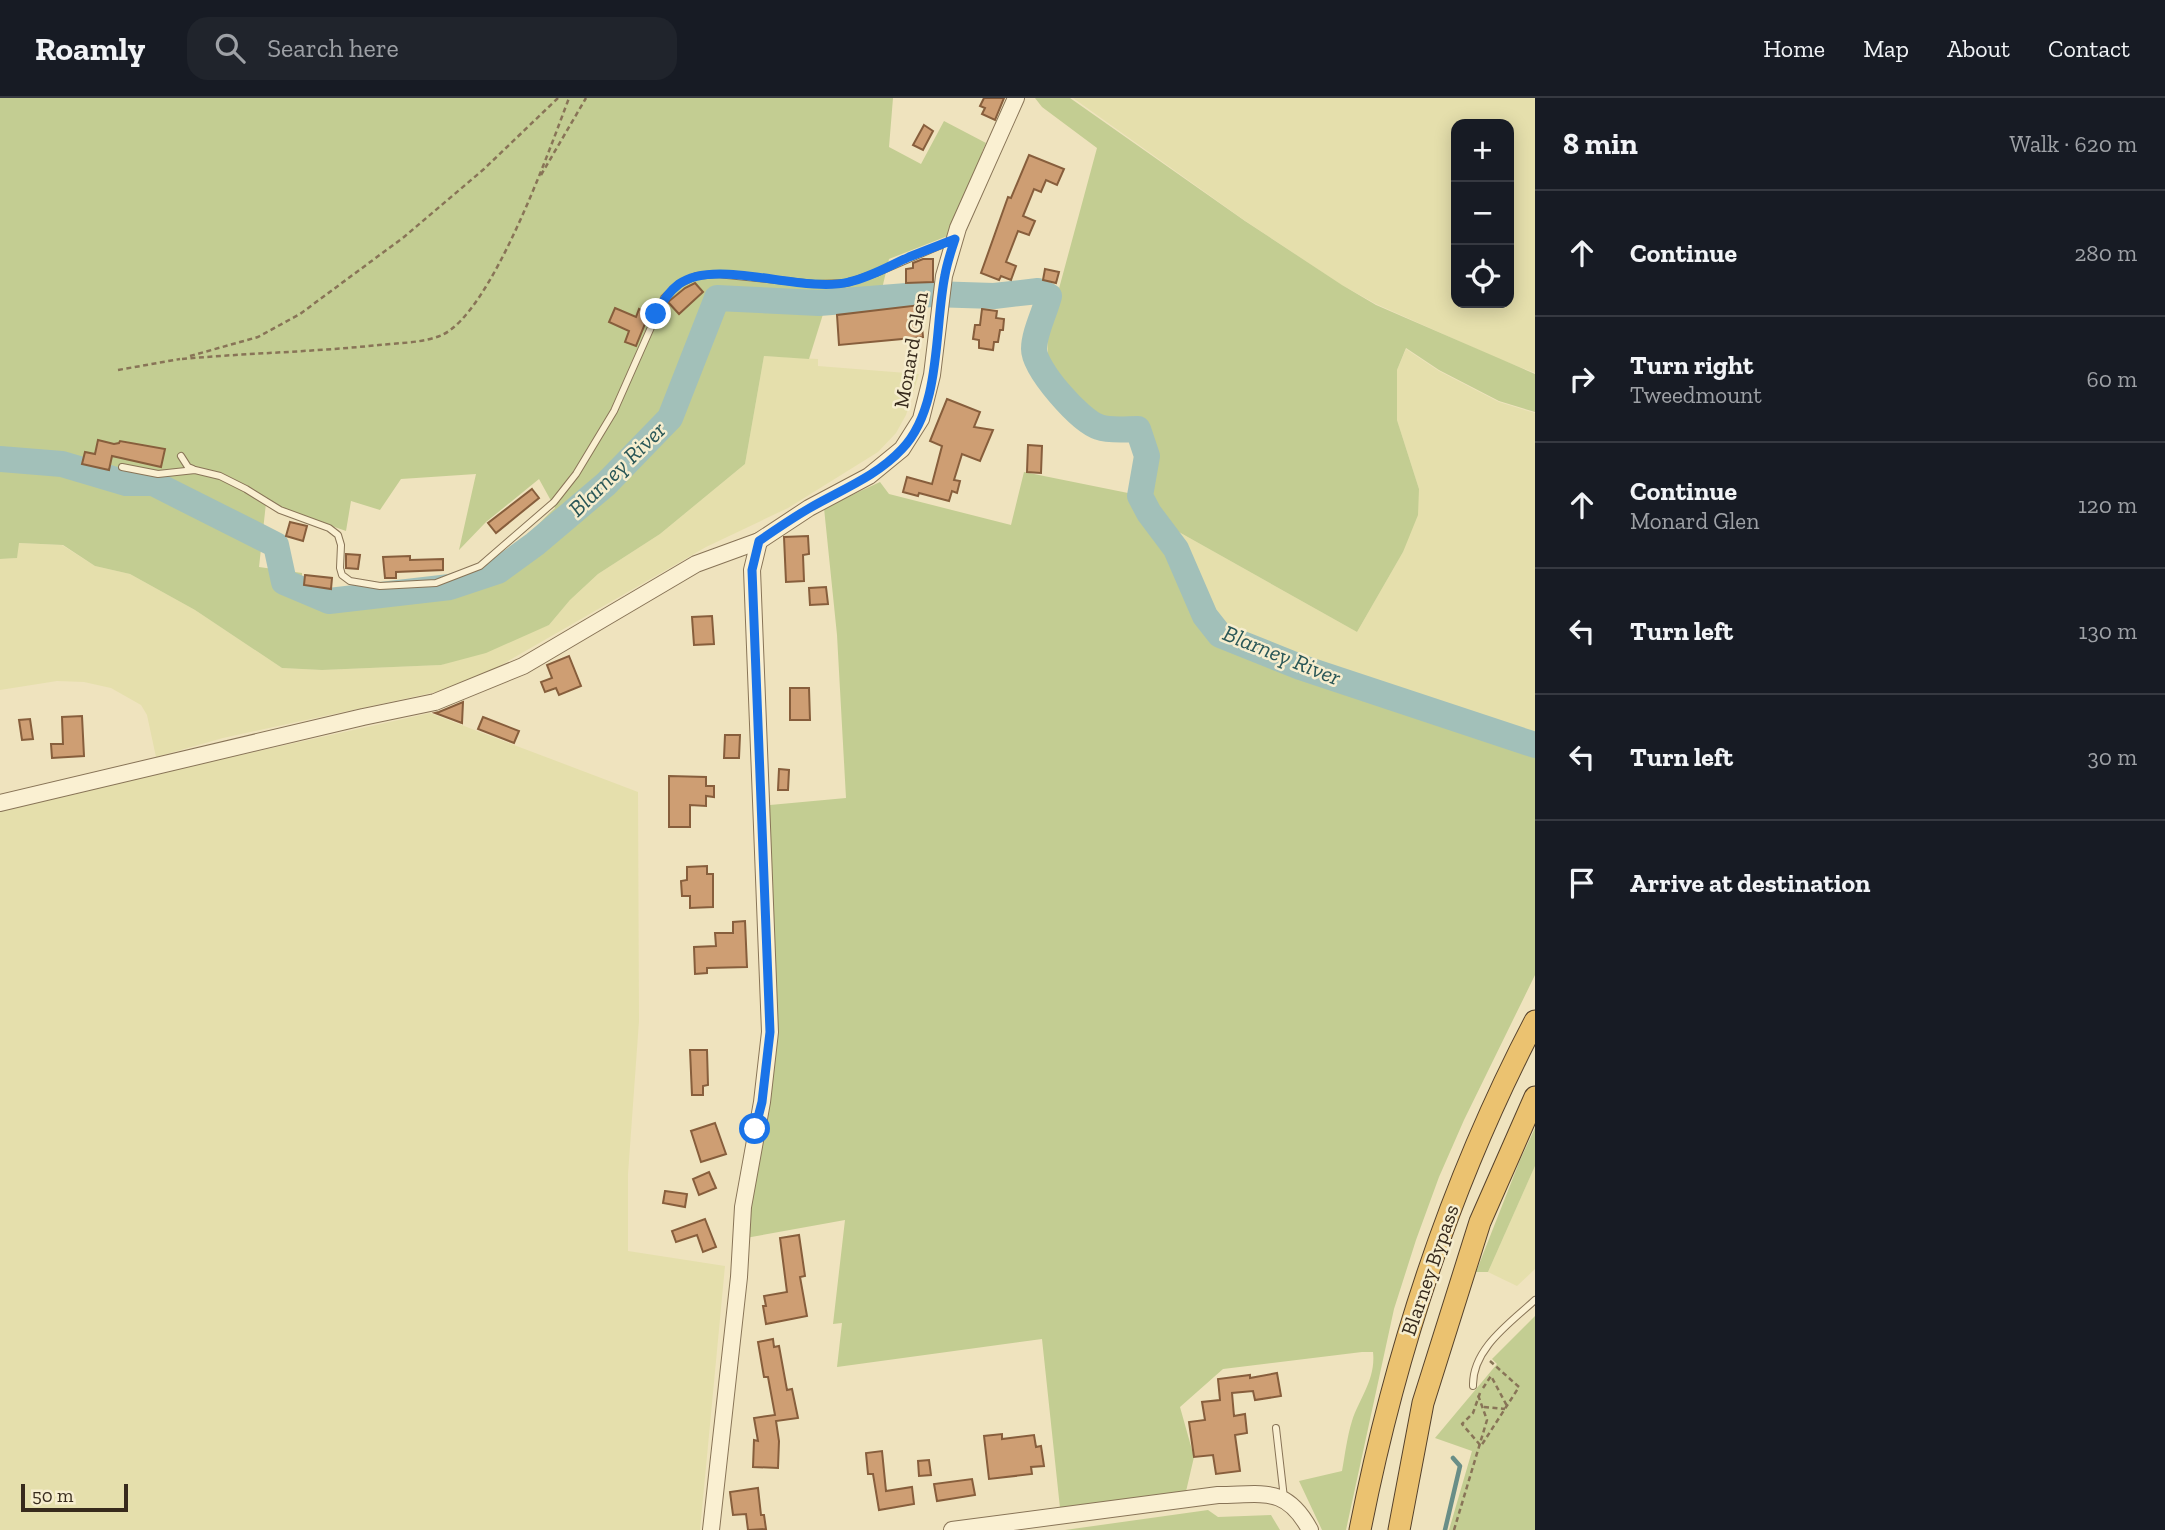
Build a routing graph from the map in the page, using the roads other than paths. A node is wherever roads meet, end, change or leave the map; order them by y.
1 (1016, 98) edge
2 (955, 239) junction
3 (181, 456) dead end
4 (122, 467) dead end
5 (195, 470) junction
6 (759, 541) junction
7 (0, 803) edge
8 (1535, 1021) edge
9 (1535, 1097) edge
10 (1535, 1300) edge
11 (1473, 1386) road end
12 (1276, 1428) dead end
13 (1284, 1500) junction
14 (711, 1530) edge
15 (952, 1530) edge
16 (1310, 1530) edge
17 (1360, 1530) edge
18 (1399, 1530) edge

1 - 2 street, Monard Glen
2 - 5 lane
2 - 6 street, Monard Glen
3 - 5 lane
4 - 5 lane
6 - 7 street, Monard Glen
6 - 14 street
8 - 17 highway, Blarney Bypass
9 - 18 highway, Blarney Bypass
10 - 11 lane
12 - 13 lane
13 - 15 street
13 - 16 street

